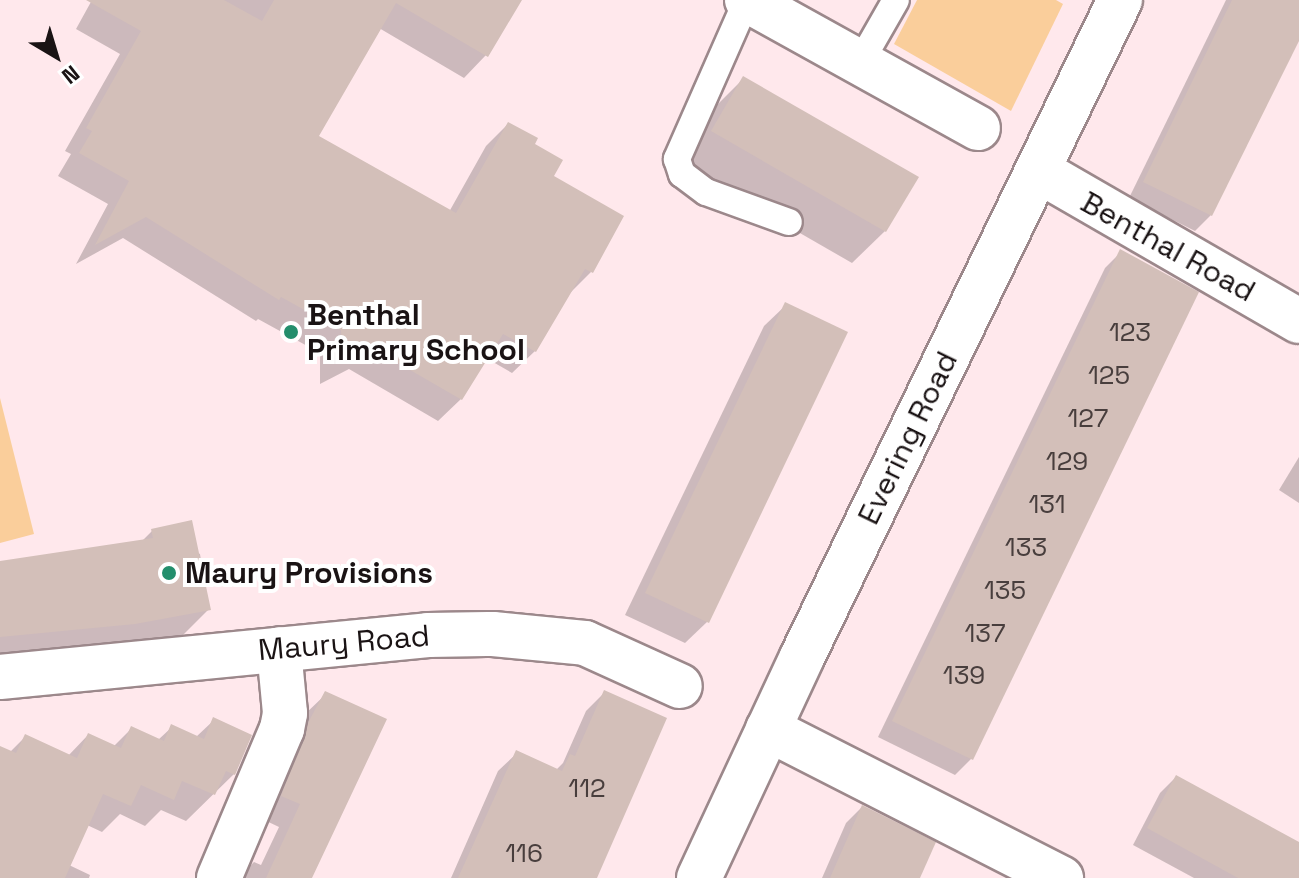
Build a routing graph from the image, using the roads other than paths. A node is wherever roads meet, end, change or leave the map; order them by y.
1 (747, 0) edge
2 (896, 0) edge
3 (1120, 0) edge
4 (861, 61) junction
5 (978, 128) dead end
6 (1039, 171) junction
7 (789, 222) dead end
8 (1299, 321) edge
9 (279, 649) junction
10 (0, 677) edge
11 (680, 686) dead end
12 (768, 729) junction
13 (219, 878) edge
14 (699, 878) edge
15 (1061, 878) edge

1 - 4 street
1 - 7 lane
2 - 4 lane
3 - 6 street, Evering Road
4 - 5 street
6 - 8 street, Benthal Road
6 - 12 street, Evering Road
9 - 10 street, Maury Road
9 - 11 street, Maury Road
9 - 13 street
12 - 14 street, Evering Road
12 - 15 street

